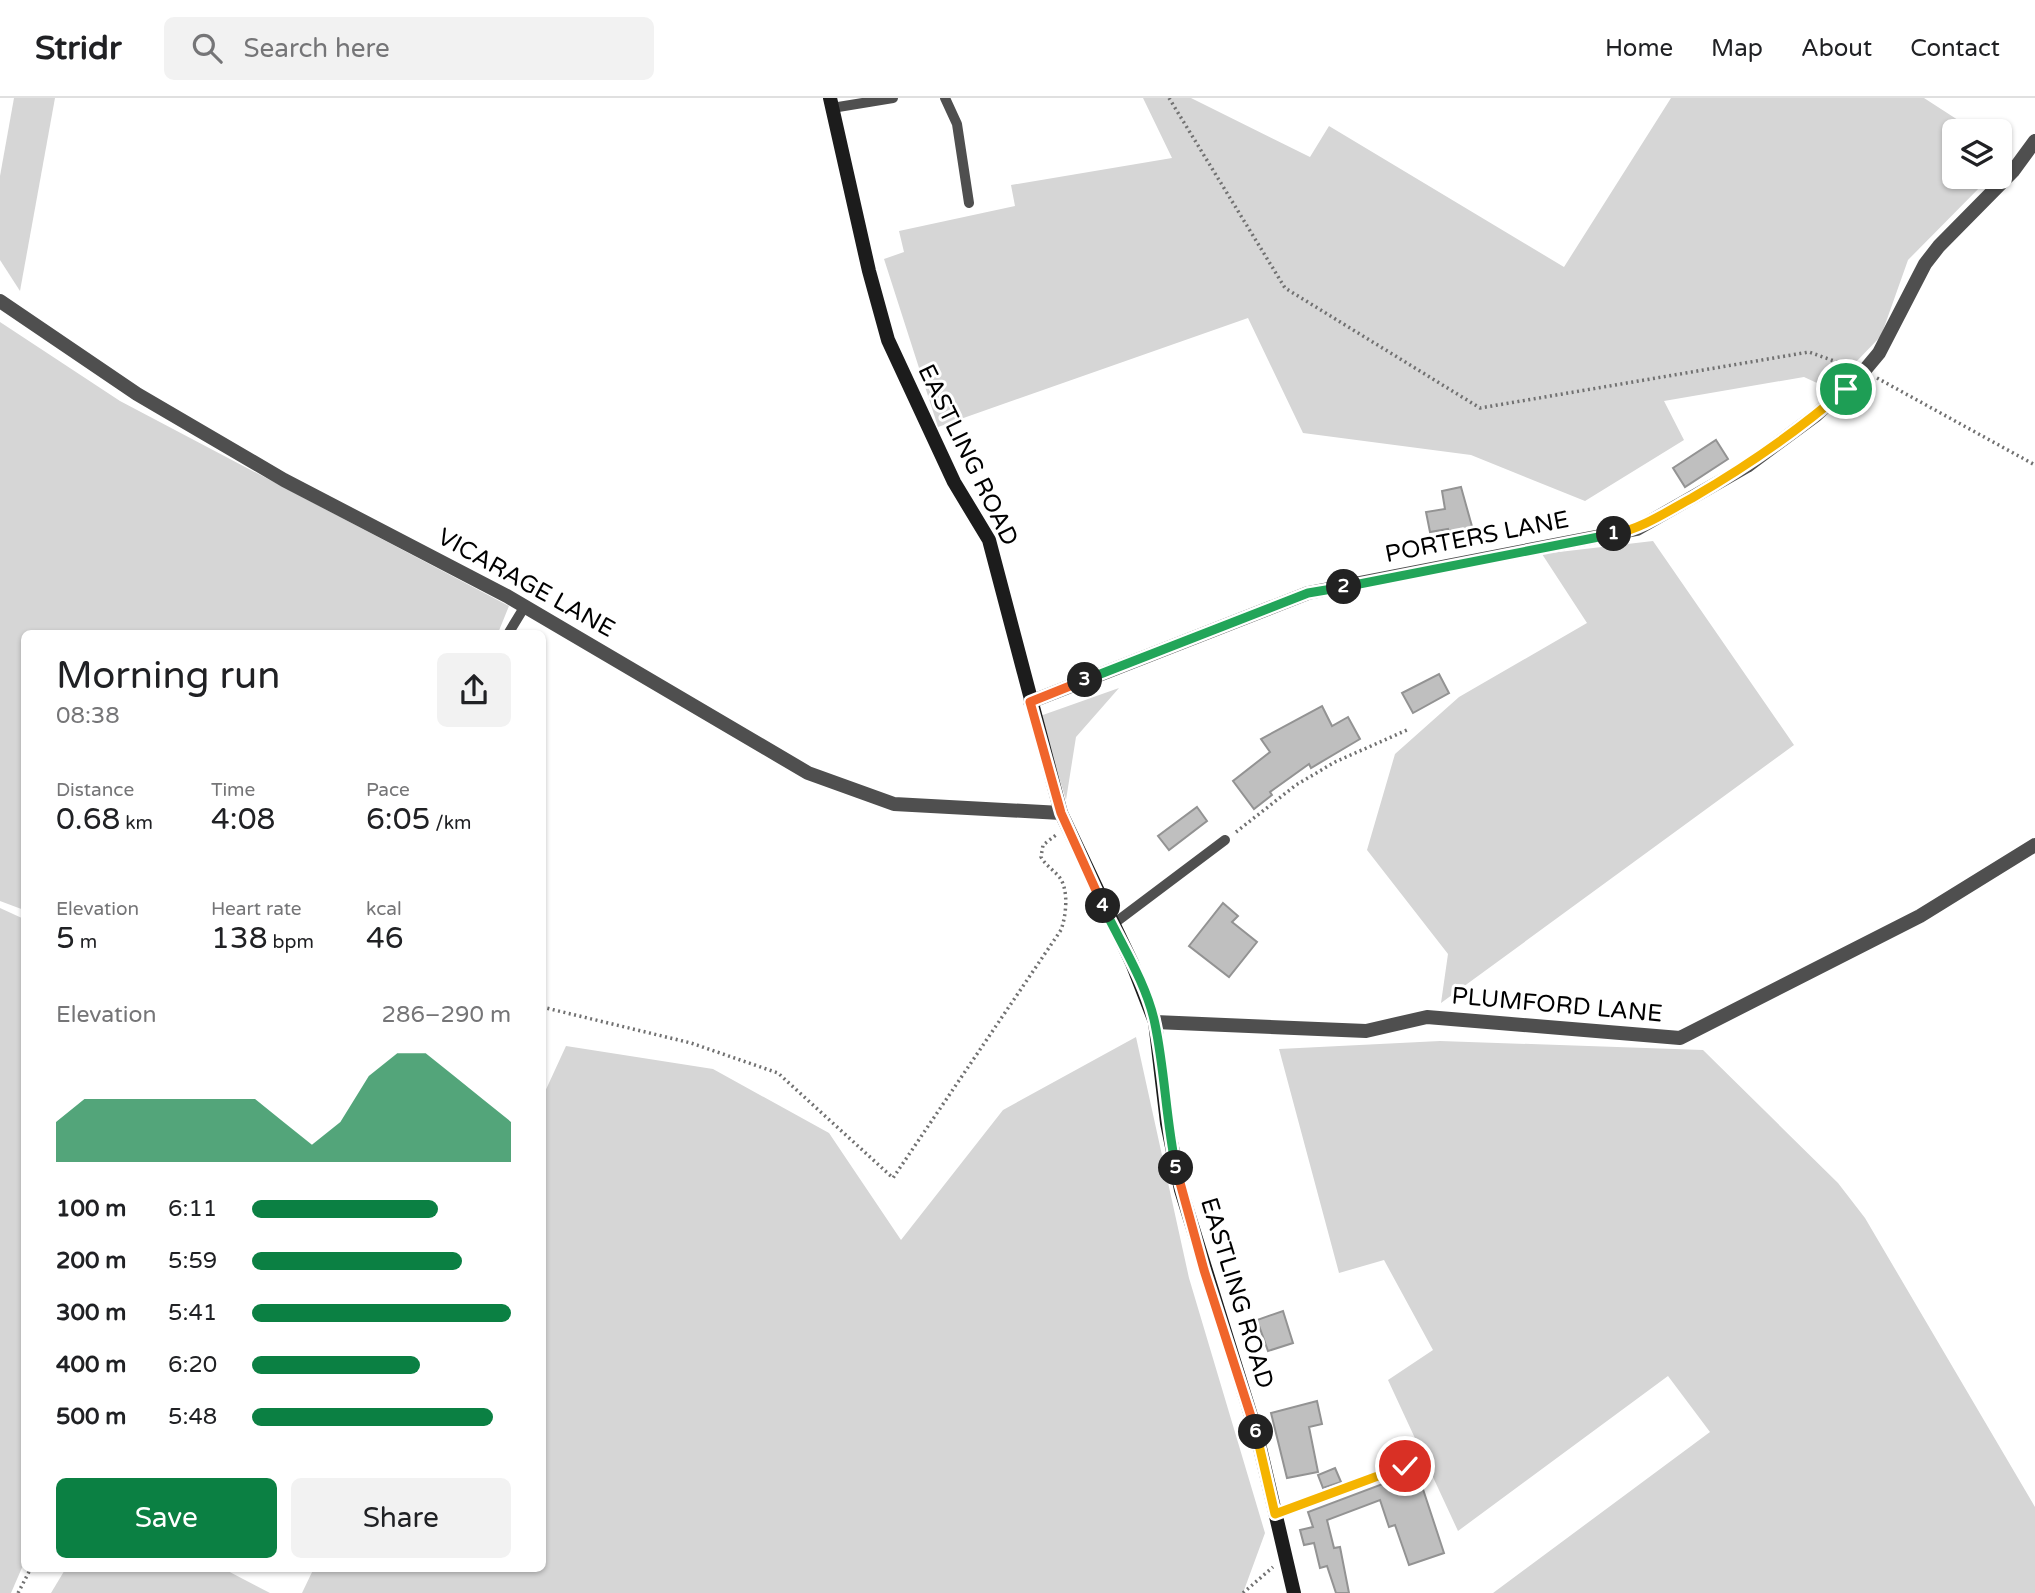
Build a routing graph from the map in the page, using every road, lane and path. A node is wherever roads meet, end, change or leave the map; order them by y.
1 (893, 98) edge
2 (945, 98) edge
3 (1169, 98) edge
4 (831, 103) edge
5 (2035, 141) edge
6 (969, 203) dead end
7 (0, 301) edge
8 (1864, 371) junction
9 (2035, 465) edge
10 (525, 606) junction
11 (510, 630) edge
12 (1030, 702) junction
13 (1408, 730) dead end
14 (1061, 813) junction
15 (1066, 828) junction
16 (1225, 840) joint
17 (2035, 845) edge
18 (1111, 925) junction
19 (546, 1008) edge
20 (1155, 1022) junction
21 (1250, 1022) dead end
22 (1405, 1466) dead end
23 (1275, 1514) junction
24 (1284, 1557) junction
25 (29, 1572) edge
26 (18, 1593) edge
27 (1243, 1593) edge
28 (1294, 1593) edge

1 - 4 lane
2 - 6 lane
3 - 8 path
4 - 12 street, EASTLING ROAD
5 - 8 street, PORTERS LANE
7 - 10 street, VICARAGE LANE
8 - 9 path
8 - 12 street, PORTERS LANE
10 - 11 lane
10 - 14 street, VICARAGE LANE
12 - 14 street, EASTLING ROAD
13 - 16 path
14 - 15 street, EASTLING ROAD
15 - 18 street, EASTLING ROAD
15 - 19 path
16 - 18 lane
17 - 20 street, PLUMFORD LANE
18 - 20 street, EASTLING ROAD
20 - 21 street
20 - 23 street, EASTLING ROAD
22 - 23 lane
23 - 24 street, EASTLING ROAD
24 - 27 path
24 - 28 street, EASTLING ROAD
25 - 26 path

